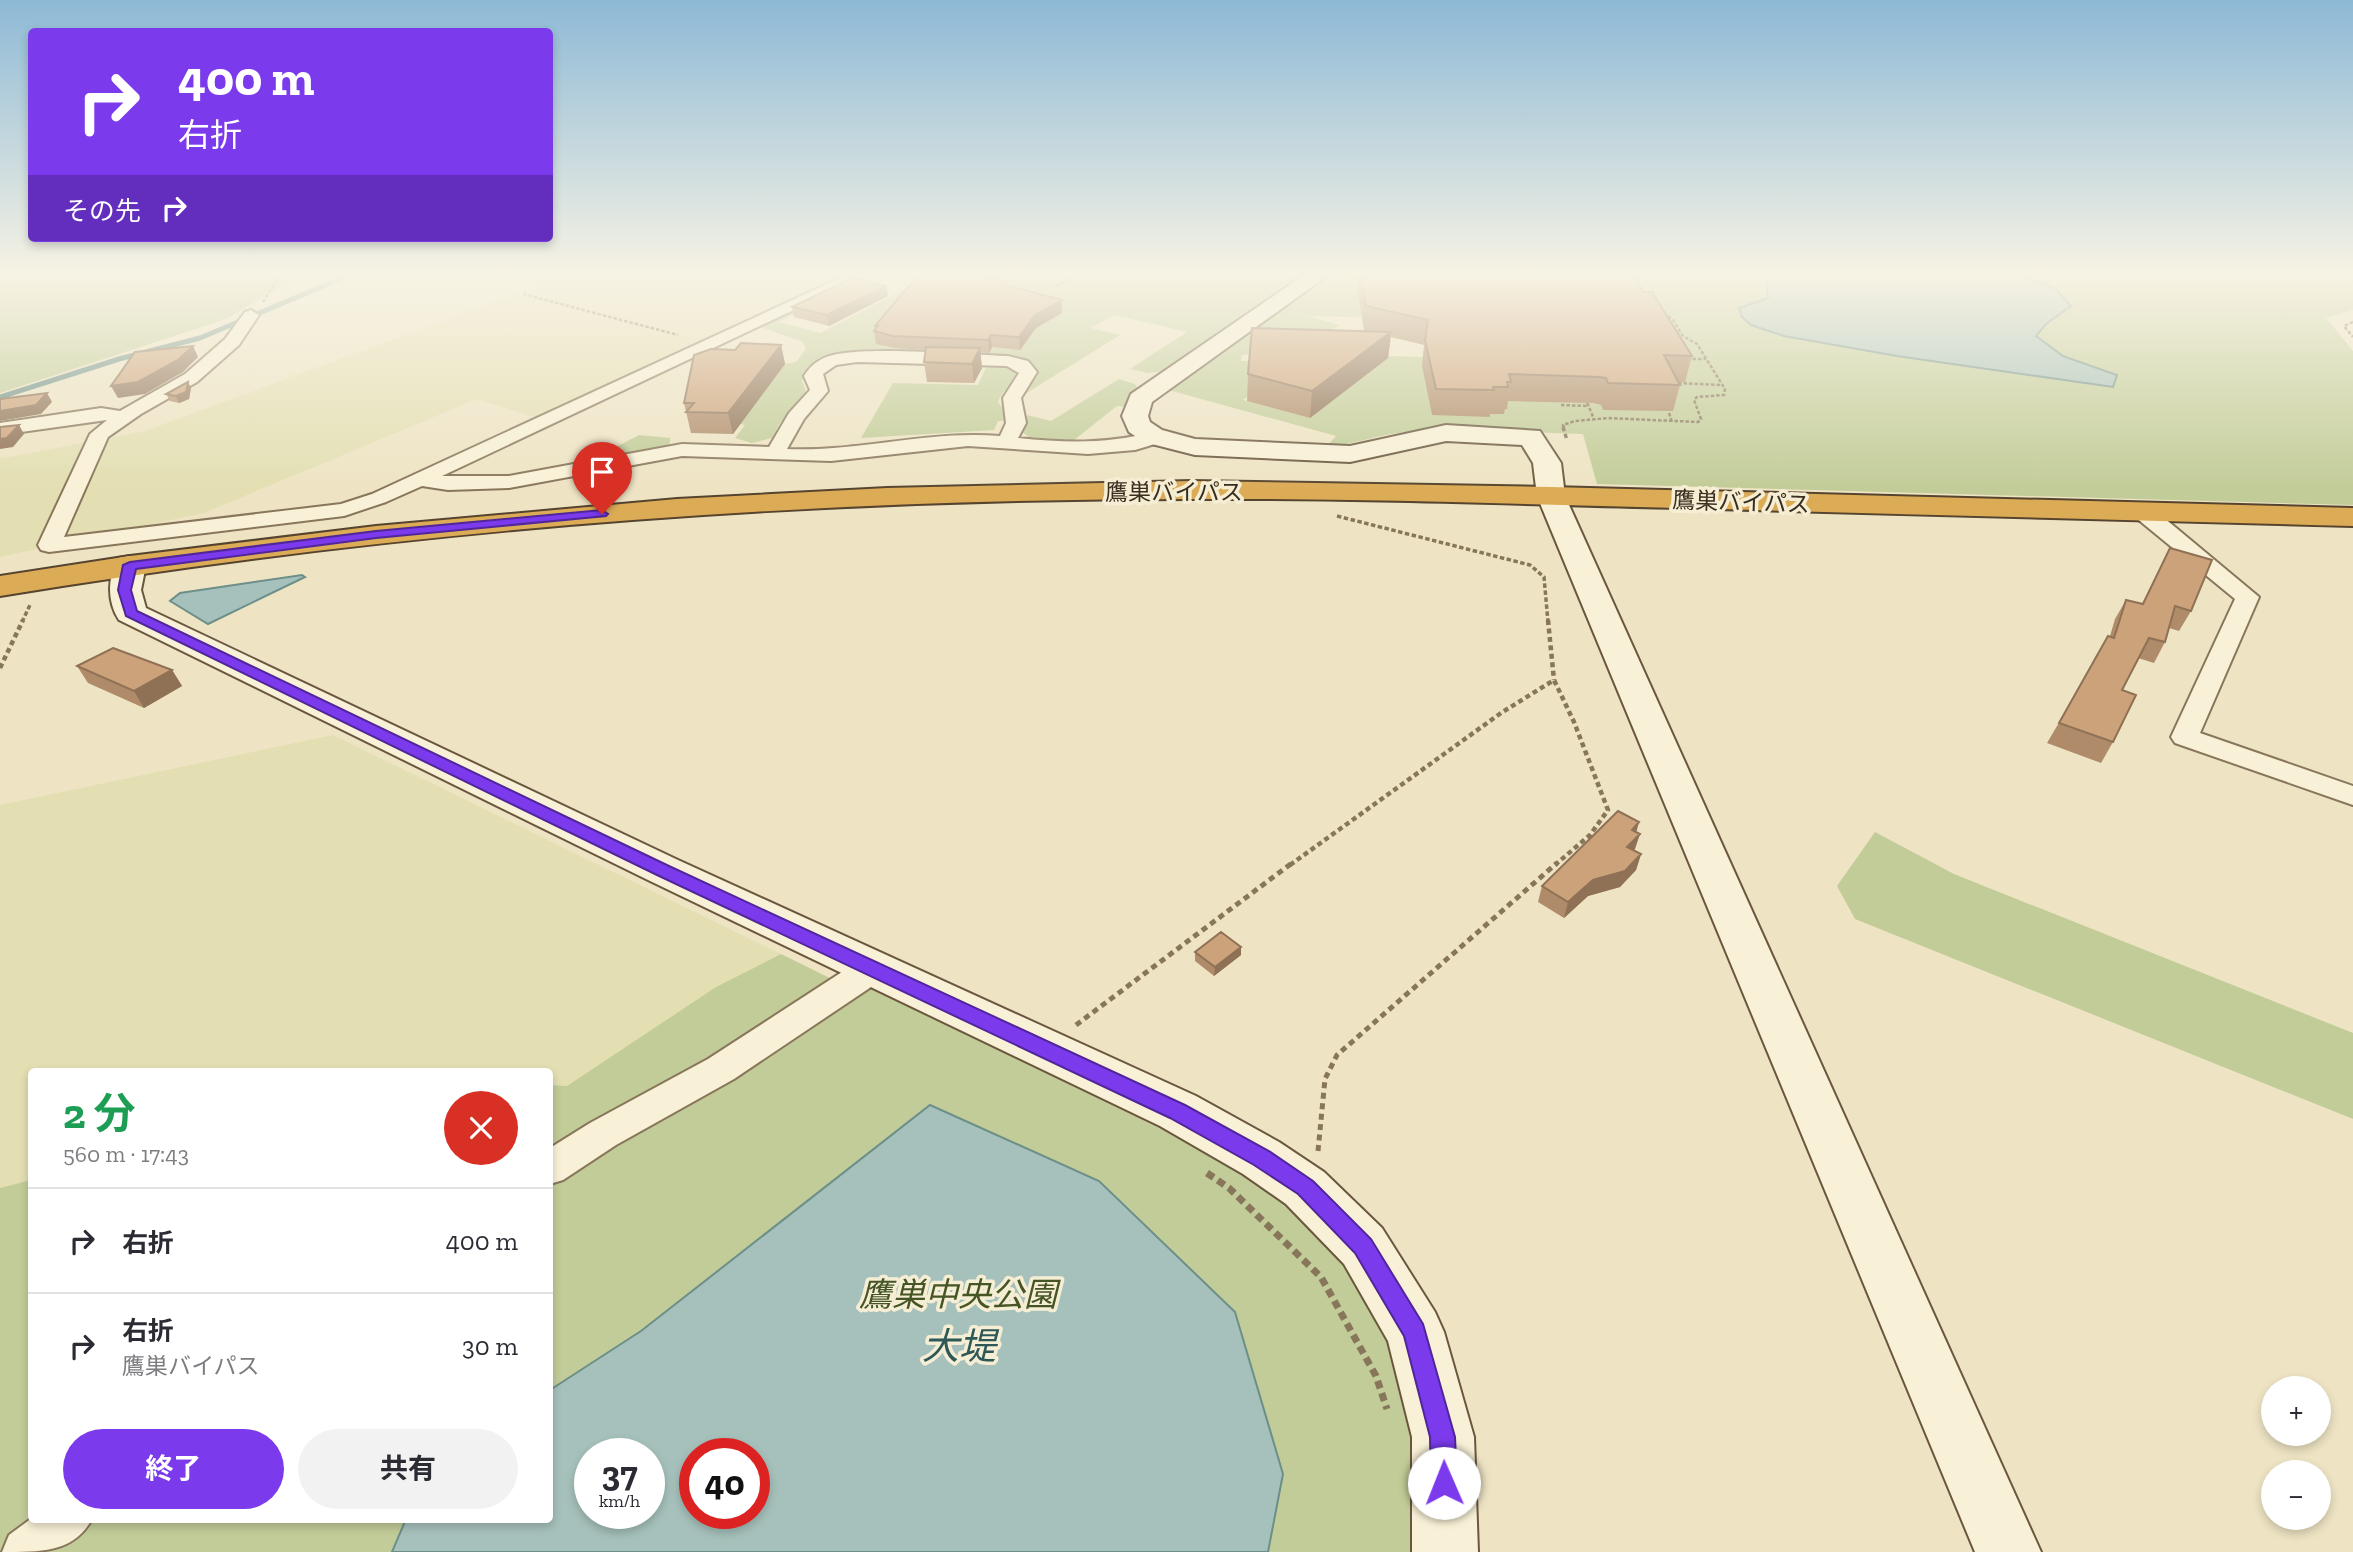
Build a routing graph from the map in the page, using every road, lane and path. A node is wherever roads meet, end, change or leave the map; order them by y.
1 (228, 345) edge
2 (706, 345) edge
3 (1217, 345) edge
4 (1698, 345) edge
5 (1680, 359) edge
6 (1707, 359) junction
7 (1678, 383) edge
8 (1723, 385) junction
9 (1581, 388) edge
10 (1561, 405) edge
11 (1588, 406) junction
12 (1669, 413) edge
13 (1594, 419) junction
14 (120, 420) junction
15 (1672, 422) junction
16 (0, 429) edge
17 (1158, 437) junction
18 (1006, 443) junction
19 (775, 453) junction
20 (419, 479) junction
21 (1549, 480) junction
22 (2143, 512) junction
23 (1337, 516) dead end
24 (2353, 517) edge
25 (146, 532) junction
26 (130, 565) junction
27 (0, 586) edge
28 (30, 605) dead end
29 (0, 668) edge
30 (1554, 681) junction
31 (2353, 796) edge
32 (874, 968) junction
33 (1044, 1048) junction
34 (553, 1166) edge
35 (1196, 1166) dead end
36 (1305, 1188) junction
37 (1389, 1413) dead end
38 (64, 1523) edge
39 (26, 1552) edge
40 (1445, 1552) edge
41 (2008, 1552) edge

1 - 14 street
2 - 20 street
3 - 17 street
4 - 6 path
5 - 6 path
6 - 8 path
7 - 8 path
8 - 15 path
9 - 11 path
10 - 11 path
11 - 13 path
12 - 15 path
13 - 15 path
13 - 21 path
14 - 16 street
14 - 25 street
17 - 18 street
17 - 21 street
18 - 19 street
18 - 19 street
19 - 20 street
20 - 25 street
21 - 22 highway, 鷹巣バイパス
21 - 26 highway, 鷹巣バイパス
21 - 41 street
22 - 24 highway, 鷹巣バイパス
22 - 31 street
23 - 30 path
25 - 26 street
26 - 27 highway, 鷹巣バイパス
26 - 32 street
28 - 29 path
30 - 33 path
30 - 36 path
32 - 33 street
32 - 34 street
33 - 36 street
35 - 37 path
36 - 40 street
38 - 39 street

